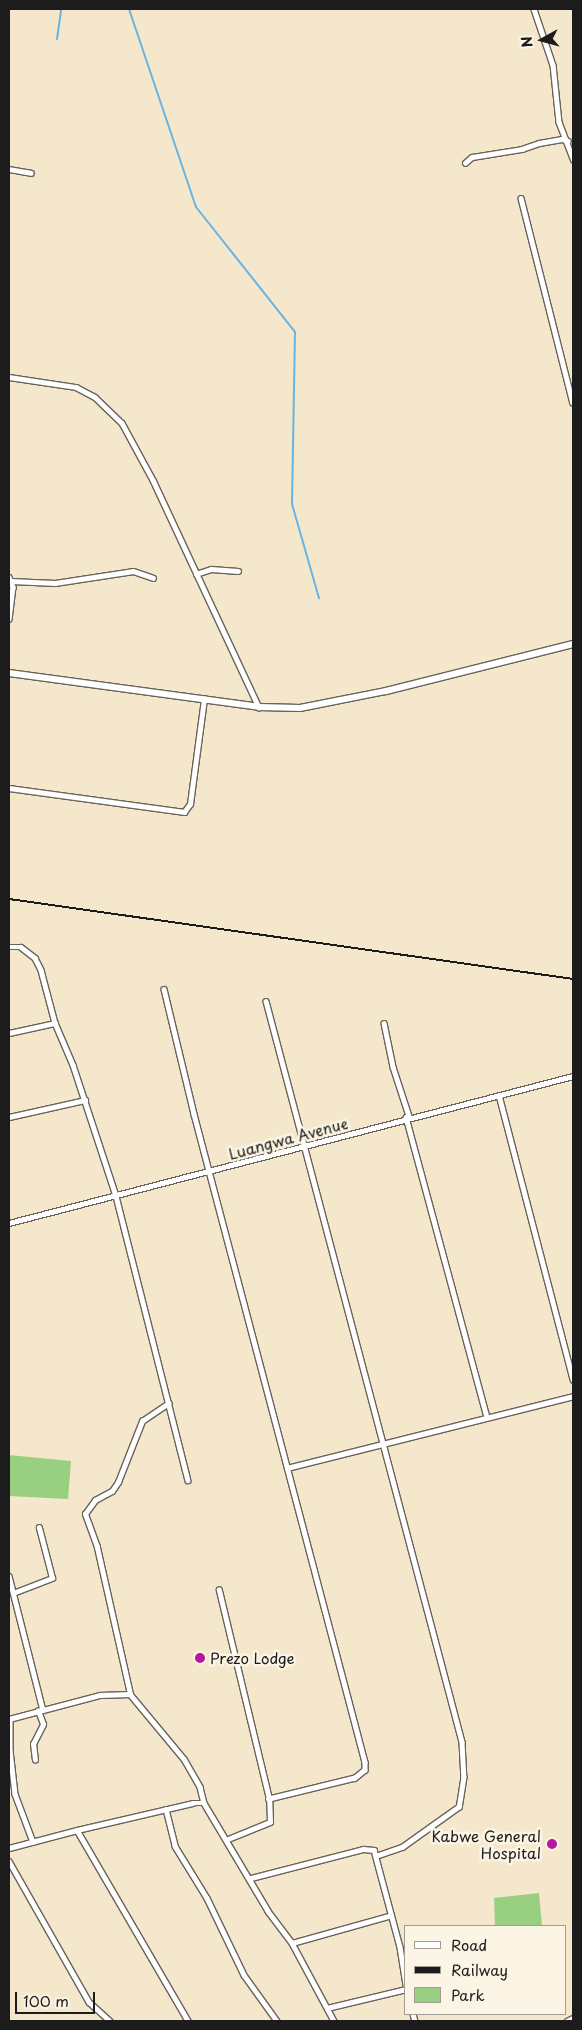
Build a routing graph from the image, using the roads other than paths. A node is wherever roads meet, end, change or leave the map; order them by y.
1 (534, 9) edge
2 (569, 142) junction
3 (573, 159) edge
4 (465, 163) dead end
5 (9, 169) edge
6 (31, 174) dead end
7 (521, 198) dead end
8 (9, 376) edge
9 (573, 403) edge
10 (238, 571) dead end
11 (196, 574) junction
12 (152, 578) dead end
13 (10, 579) edge
14 (9, 619) edge
15 (573, 644) edge
16 (9, 673) edge
17 (204, 699) junction
18 (259, 707) junction
19 (9, 788) edge
20 (9, 947) edge
21 (164, 989) dead end
22 (266, 1000) dead end
23 (55, 1023) junction
24 (384, 1023) dead end
25 (9, 1032) edge
26 (573, 1076) edge
27 (499, 1095) junction
28 (85, 1100) junction
29 (9, 1117) edge
30 (408, 1117) junction
31 (304, 1147) junction
32 (210, 1171) junction
33 (116, 1196) junction
34 (9, 1223) edge
35 (573, 1380) edge
36 (573, 1396) edge
37 (169, 1403) junction
38 (487, 1418) junction
39 (382, 1445) junction
40 (287, 1468) junction
41 (188, 1480) dead end
42 (40, 1528) dead end
43 (9, 1576) edge
44 (219, 1590) dead end
45 (13, 1593) junction
46 (130, 1694) junction
47 (40, 1710) junction
48 (10, 1719) edge
49 (35, 1760) dead end
50 (269, 1799) junction
51 (204, 1804) junction
52 (166, 1809) junction
53 (78, 1830) junction
54 (228, 1839) junction
55 (33, 1842) junction
56 (9, 1848) edge
57 (377, 1856) junction
58 (9, 1861) edge
59 (251, 1878) junction
60 (389, 1916) junction
61 (292, 1943) junction
62 (404, 1974) edge
63 (404, 1988) edge
64 (327, 2008) junction
65 (573, 2018) edge
66 (110, 2021) edge
67 (188, 2021) edge
68 (277, 2021) edge
69 (334, 2021) edge
70 (567, 2021) edge

1 - 2 street
2 - 3 street
2 - 4 street
5 - 6 street
7 - 9 street
8 - 11 street
10 - 11 street
11 - 18 street
12 - 13 street
13 - 14 street
15 - 18 main road
16 - 17 main road
17 - 18 main road
17 - 19 street
20 - 23 street
21 - 32 street
22 - 31 street
23 - 25 street
23 - 28 street
24 - 30 street
26 - 27 street, Luangwa Avenue
27 - 30 street, Luangwa Avenue
27 - 35 street
28 - 29 street
28 - 33 street
30 - 31 street, Luangwa Avenue
30 - 38 street
31 - 32 street, Luangwa Avenue
31 - 39 street
32 - 33 street, Luangwa Avenue
32 - 40 street
33 - 34 street, Luangwa Avenue
33 - 37 street
36 - 38 street
37 - 41 street
37 - 46 street
38 - 39 street
39 - 40 street
39 - 57 street
40 - 50 street
42 - 45 street
43 - 45 street
44 - 50 street
45 - 47 street
46 - 47 street
46 - 51 street
47 - 48 street
47 - 49 street
48 - 55 street
50 - 54 street
51 - 52 street
51 - 54 street
52 - 53 street
52 - 68 street
53 - 55 street
53 - 67 street
54 - 59 street
55 - 56 street
57 - 59 street
57 - 60 street
58 - 66 street
59 - 61 street
60 - 61 street
60 - 62 street
61 - 64 street
63 - 64 street
64 - 69 street
65 - 70 street

